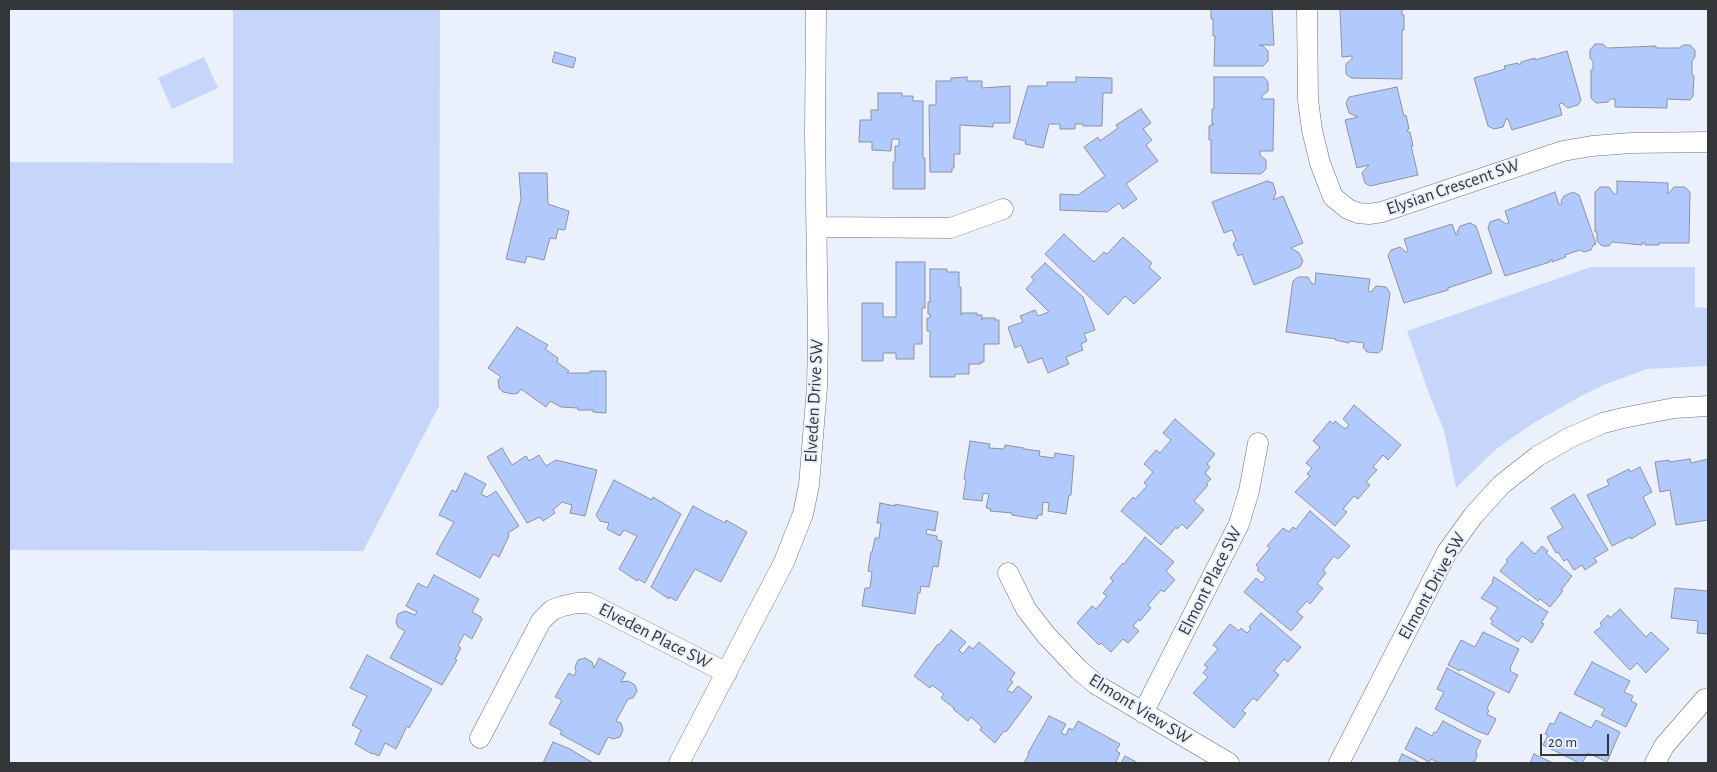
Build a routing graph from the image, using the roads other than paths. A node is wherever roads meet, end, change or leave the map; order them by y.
1 (816, 9) edge
2 (1307, 9) edge
3 (1708, 142) edge
4 (1003, 208) dead end
5 (818, 226) junction
6 (1708, 406) edge
7 (1258, 443) dead end
8 (1008, 574) dead end
9 (727, 673) junction
10 (1705, 699) dead end
11 (1143, 713) junction
12 (480, 738) dead end
13 (679, 763) edge
14 (1229, 763) edge
15 (1339, 763) edge
16 (1655, 763) edge

1 - 5 street, Elveden Drive SW
2 - 3 street, Elysian Crescent SW
4 - 5 street
5 - 9 street, Elveden Drive SW
6 - 15 street, Elmont Drive SW
7 - 11 street, Elmont Place SW
8 - 11 street, Elmont View SW
9 - 12 street, Elveden Place SW
9 - 13 street, Elveden Drive SW
10 - 16 street
11 - 14 street, Elmont View SW

